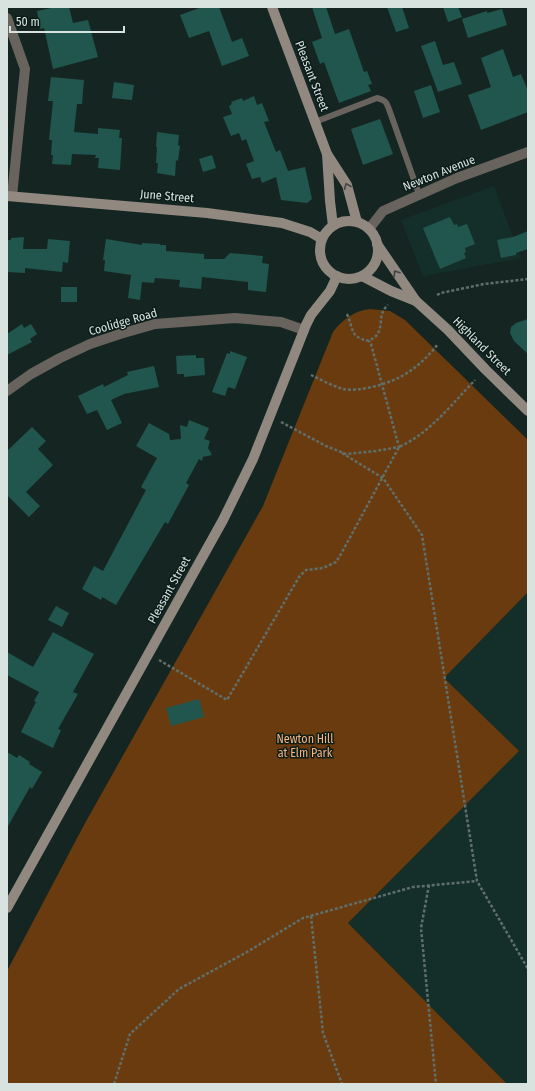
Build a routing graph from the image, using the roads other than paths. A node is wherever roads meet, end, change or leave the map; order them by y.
1 (272, 7) edge
2 (7, 18) edge
3 (315, 122) junction
4 (528, 152) edge
5 (327, 154) junction
6 (419, 194) junction
7 (9, 196) edge
8 (357, 222) junction
9 (333, 226) junction
10 (369, 229) junction
11 (322, 239) junction
12 (377, 244) junction
13 (337, 276) junction
14 (362, 276) junction
15 (416, 300) junction
16 (304, 330) junction
17 (7, 392) edge
18 (528, 410) edge
19 (7, 908) edge

1 - 3 main road, Pleasant Street
2 - 7 street
3 - 5 main road, Pleasant Street
3 - 6 lane
4 - 6 street, Newton Avenue
8 -> 5 main road, Pleasant Street
5 - 9 main road, Pleasant Street
6 - 10 street, Newton Avenue
7 - 11 main road, June Street
8 - 9 main road
8 - 10 main road
9 - 11 main road
10 - 12 main road
11 - 13 main road
12 - 14 main road
15 -> 12 main road, Highland Street
13 - 14 main road
13 - 16 main road, Pleasant Street
14 - 15 main road, Highland Street
15 - 18 main road, Highland Street
16 - 17 street, Coolidge Road
16 - 19 main road, Pleasant Street

